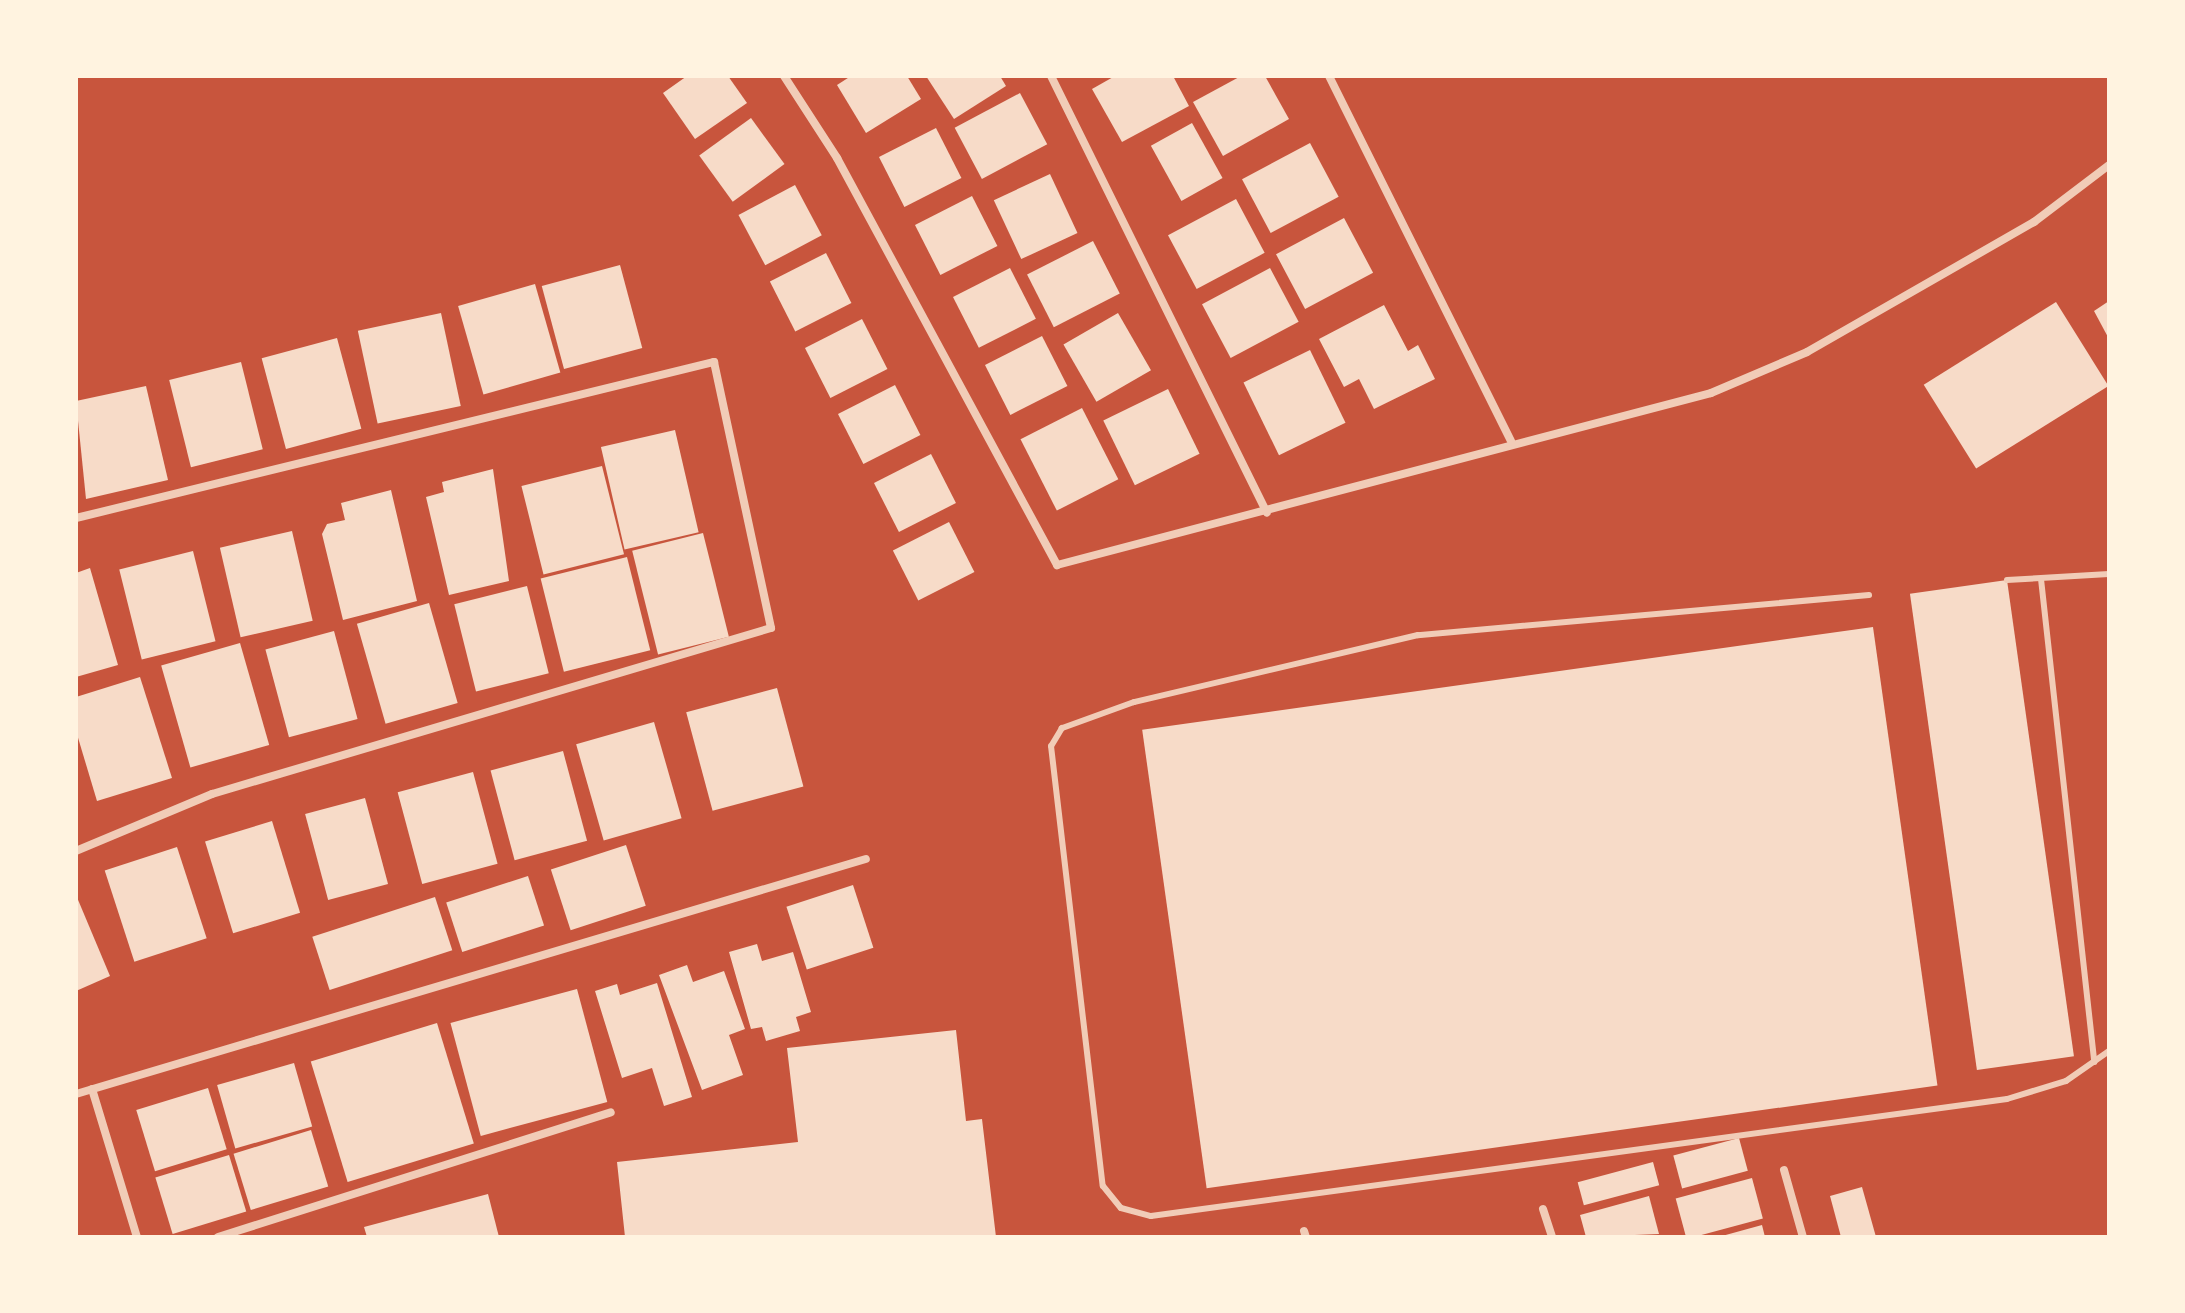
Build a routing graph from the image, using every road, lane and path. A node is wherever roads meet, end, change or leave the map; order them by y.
1 (784, 76) edge
2 (1051, 76) edge
3 (1329, 76) edge
4 (2109, 165) edge
5 (1511, 441) junction
6 (1267, 513) junction
7 (76, 518) edge
8 (2109, 574) edge
9 (2041, 579) junction
10 (2007, 580) dead end
11 (1869, 595) dead end
12 (76, 851) edge
13 (866, 859) dead end
14 (2109, 1051) edge
15 (2094, 1062) junction
16 (92, 1089) junction
17 (76, 1094) edge
18 (611, 1112) dead end
19 (1784, 1170) dead end
20 (1543, 1209) dead end
21 (137, 1237) edge
22 (218, 1237) edge
23 (1552, 1237) edge
24 (1803, 1237) edge

1 - 6 street
2 - 6 street
3 - 5 street
4 - 5 street
5 - 6 street
7 - 12 street
8 - 9 lane
9 - 10 lane
9 - 15 lane
11 - 15 lane
13 - 16 street
14 - 15 lane
16 - 17 street
16 - 21 street
18 - 22 street
19 - 24 street
20 - 23 street

